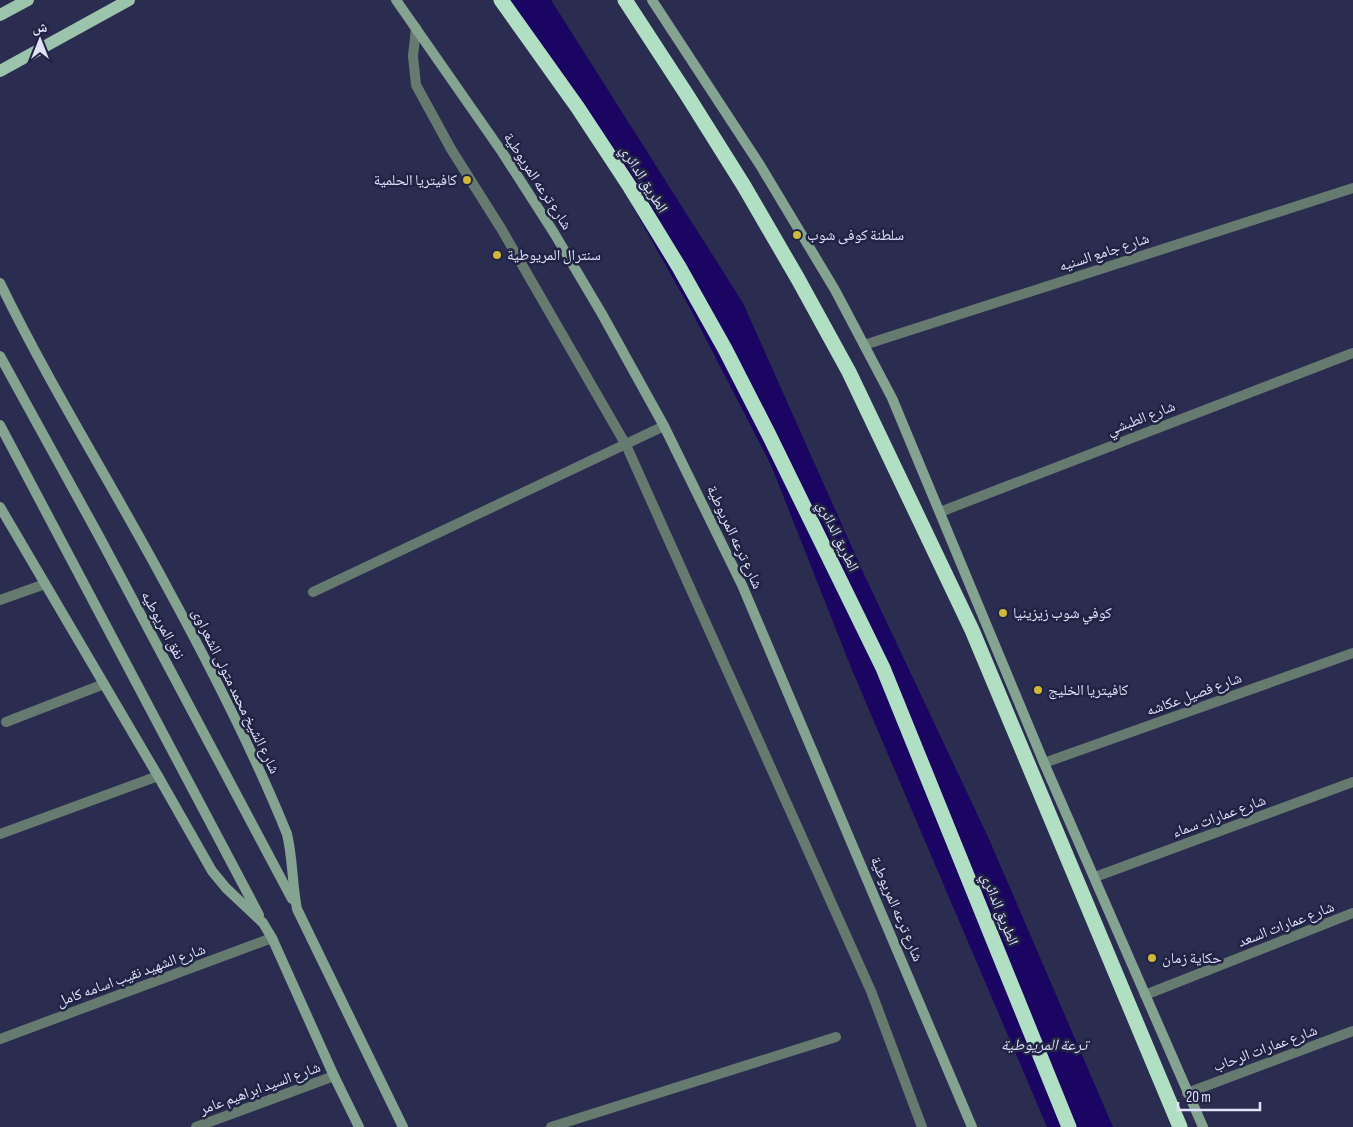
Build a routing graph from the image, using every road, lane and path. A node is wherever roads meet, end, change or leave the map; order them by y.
1 (28, 0) edge
2 (129, 0) edge
3 (396, 0) edge
4 (501, 0) edge
5 (625, 0) edge
6 (652, 0) edge
7 (0, 15) edge
8 (416, 28) junction
9 (0, 71) edge
10 (1353, 188) edge
11 (0, 283) edge
12 (864, 345) junction
13 (1353, 353) edge
14 (0, 356) edge
15 (0, 425) edge
16 (664, 426) junction
17 (626, 445) junction
18 (0, 507) edge
19 (940, 512) junction
20 (45, 584) junction
21 (313, 592) dead end
22 (0, 600) edge
23 (1353, 653) edge
24 (104, 684) junction
25 (6, 722) dead end
26 (1044, 763) junction
27 (158, 776) junction
28 (1353, 782) edge
29 (0, 834) edge
30 (1095, 877) junction
31 (297, 909) junction
32 (1353, 914) edge
33 (263, 923) junction
34 (272, 938) junction
35 (1145, 995) junction
36 (1353, 1031) edge
37 (836, 1037) dead end
38 (0, 1039) edge
39 (334, 1076) junction
40 (1187, 1093) junction
41 (196, 1127) edge
42 (359, 1127) edge
43 (403, 1127) edge
44 (551, 1127) edge
45 (922, 1127) edge
46 (972, 1127) edge
47 (1070, 1127) edge
48 (1180, 1127) edge
49 (1202, 1127) edge

1 - 7 main road
2 - 9 main road
3 - 8 main road, شارع ترعه المريوطية
4 - 47 highway, الطريق الدائري
5 - 48 highway
6 - 12 main road
8 - 16 main road, شارع ترعه المريوطية
8 - 17 street
10 - 12 street, شارع جامع السنيه
11 - 31 main road, شارع الشيخ محمد متولى الشعراوى
12 - 19 main road
13 - 19 street, شارع الطبشي
14 - 31 main road, نفق المريوطيه
15 - 33 main road
16 - 17 street
16 - 46 main road, شارع ترعه المريوطية
17 - 21 street
17 - 45 street
18 - 20 main road
19 - 26 main road
20 - 22 street
20 - 24 main road
23 - 26 street, شارع فصيل عكاشه
24 - 25 street
24 - 27 main road
26 - 30 main road
27 - 29 street
27 - 33 main road
28 - 30 street, شارع عمارات سماء
30 - 35 main road
31 - 43 main road, شارع الشيخ محمد متولى الشعراوى
32 - 35 street, شارع عمارات السعد
33 - 34 main road
34 - 38 street, شارع الشهيد نقيب اسامه كامل
34 - 39 main road
35 - 40 main road
36 - 40 street, شارع عمارات الرحاب
37 - 44 street
39 - 41 street, شارع السيد ابراهيم عامر
39 - 42 main road
40 - 49 main road

